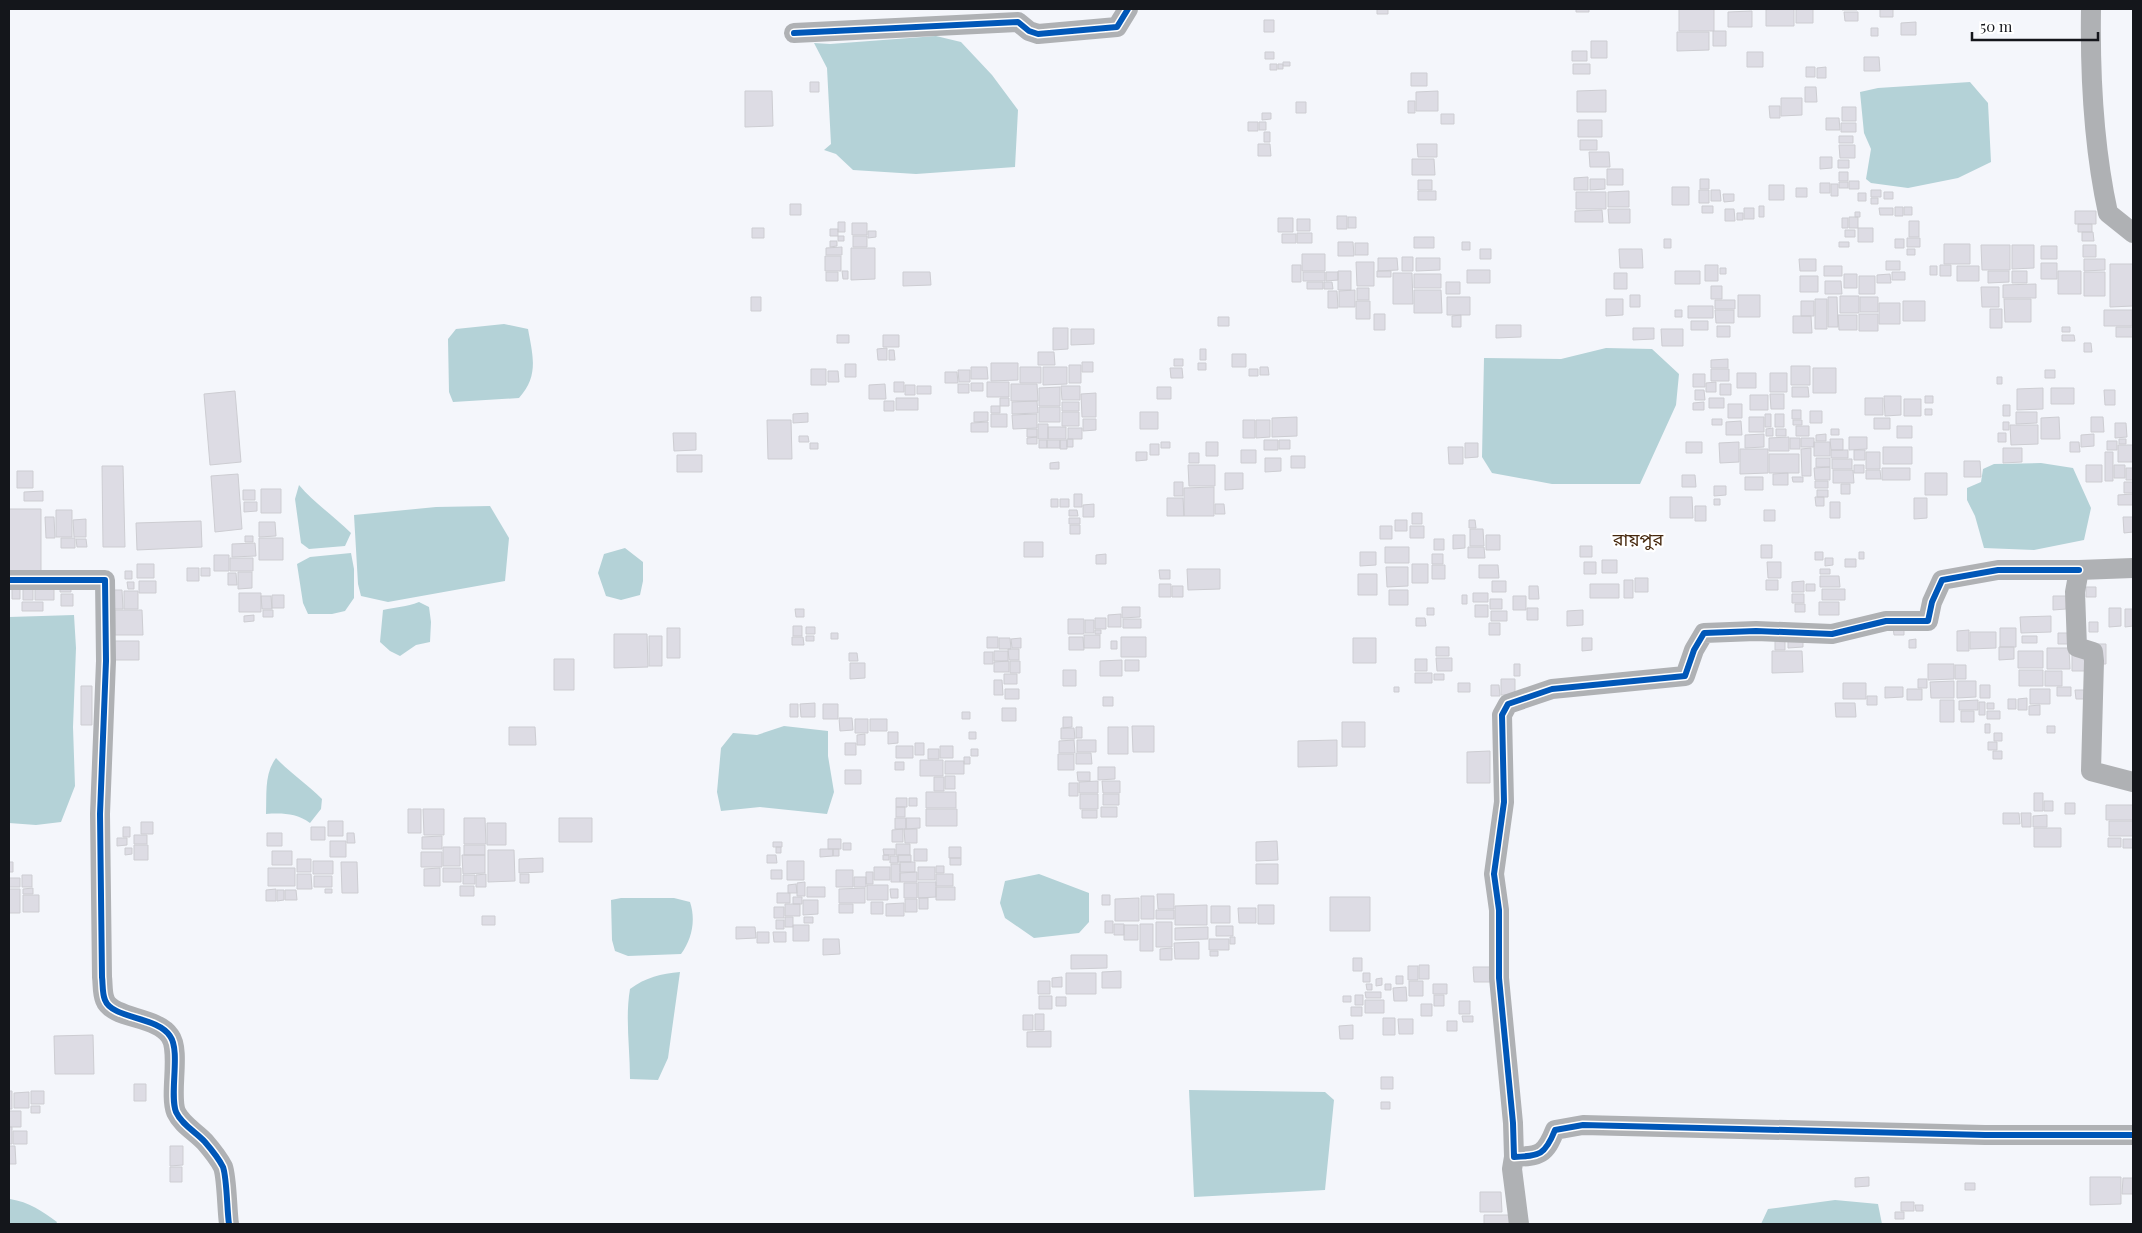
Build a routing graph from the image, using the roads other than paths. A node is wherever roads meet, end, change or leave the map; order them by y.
1 (1128, 9) edge
2 (2091, 9) edge
3 (794, 33) dead end
4 (2133, 233) edge
5 (2133, 568) edge
6 (2079, 570) junction
7 (9, 580) edge
8 (2133, 782) edge
9 (2133, 1135) edge
10 (1514, 1158) junction
11 (229, 1224) edge
12 (1519, 1224) edge

1 - 3 street
2 - 4 street
5 - 6 street
6 - 8 street
6 - 10 street
7 - 11 street
9 - 10 street
10 - 12 street

